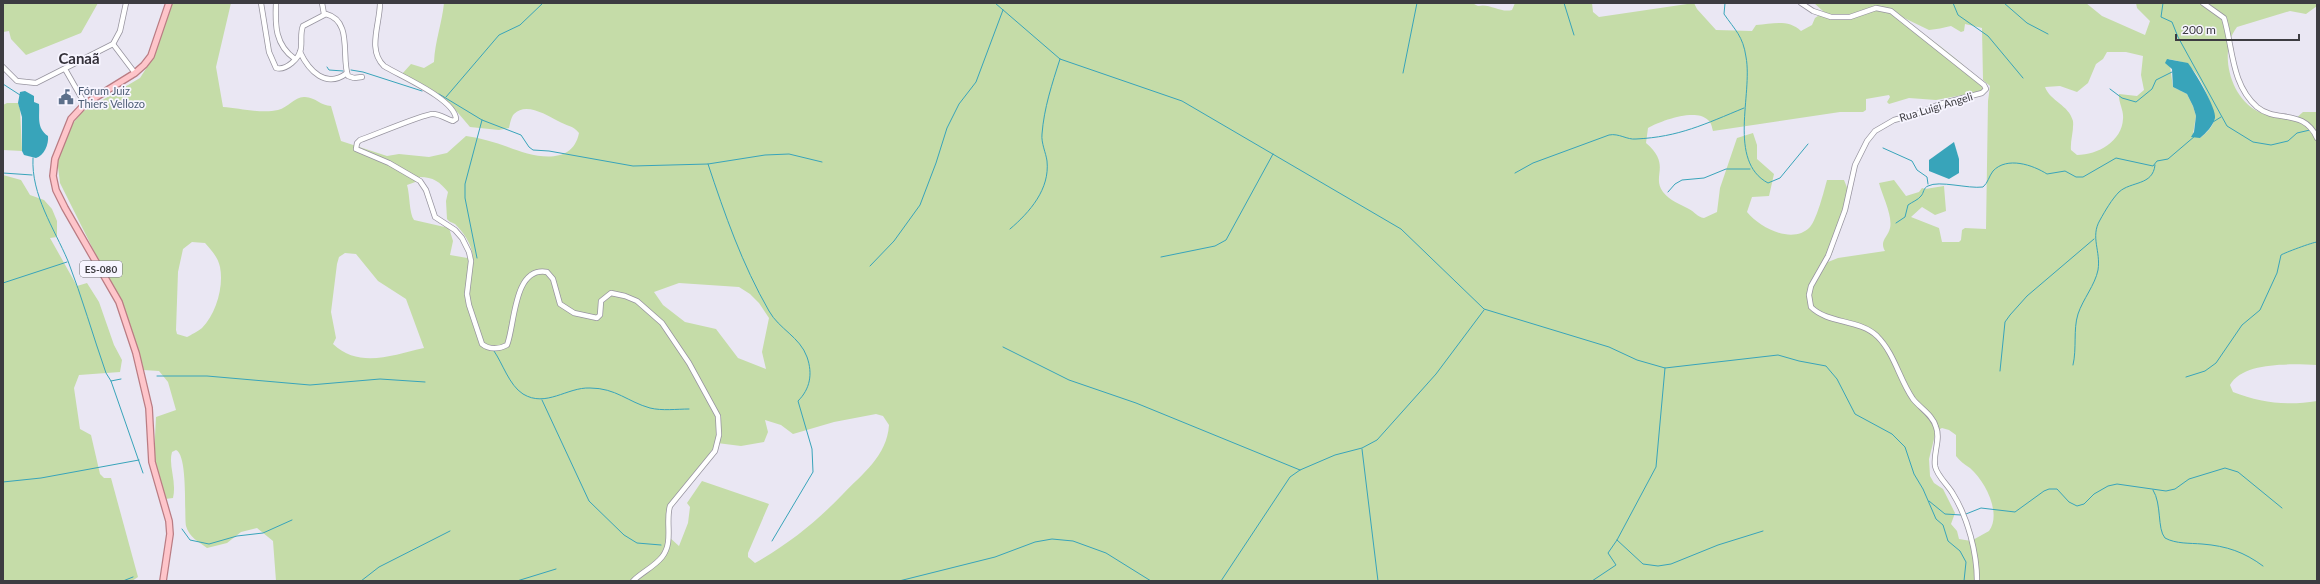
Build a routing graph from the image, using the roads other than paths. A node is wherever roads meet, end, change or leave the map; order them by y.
1 (126, 3) edge
2 (169, 3) edge
3 (261, 3) edge
4 (276, 3) edge
5 (322, 3) edge
6 (380, 3) edge
7 (1801, 3) edge
8 (2203, 3) edge
9 (324, 14) junction
10 (113, 44) junction
11 (300, 52) junction
12 (295, 59) junction
13 (3, 67) edge
14 (65, 69) junction
15 (135, 73) junction
16 (347, 73) junction
17 (362, 77) dead end
18 (85, 104) junction
19 (2317, 138) edge
20 (163, 581) edge
21 (633, 581) edge
22 (1977, 581) edge

1 - 10 street
2 - 15 main road, ES-080
3 - 12 street
4 - 12 street
5 - 9 street
6 - 21 street
7 - 22 street, Rua Luigi Angeli
8 - 19 street
9 - 11 street
9 - 16 street
10 - 14 street
10 - 15 street
11 - 12 street
11 - 16 street
13 - 14 street
14 - 18 street
15 - 18 main road, ES-080
16 - 17 street
18 - 20 main road, ES-080

